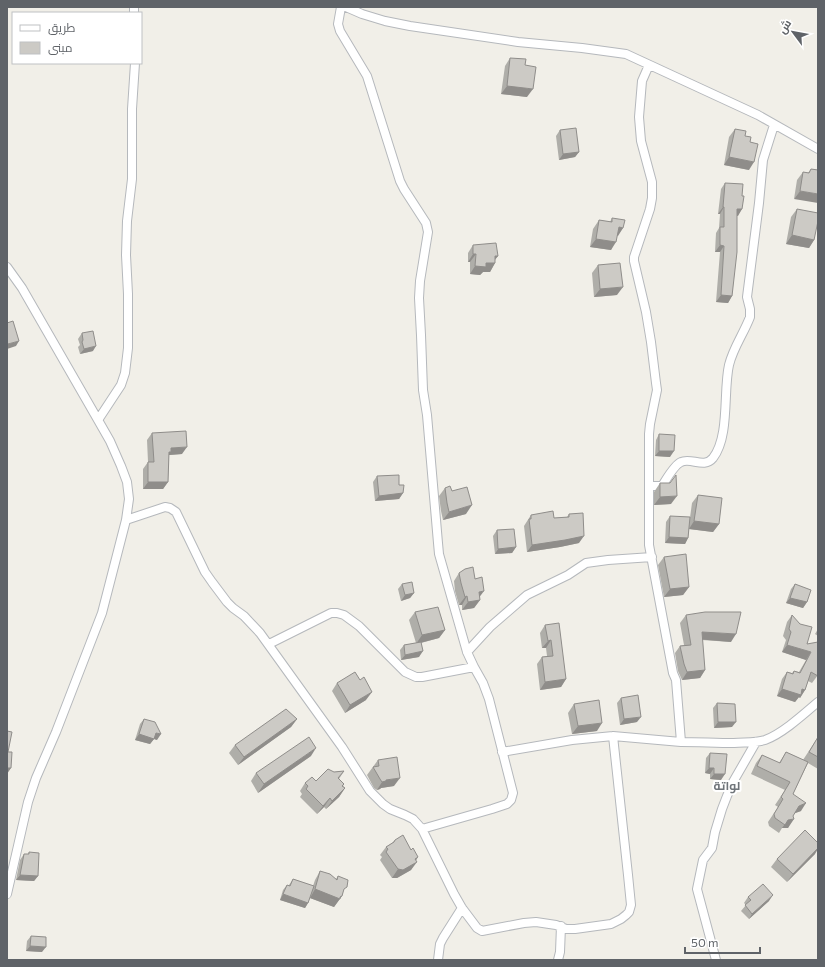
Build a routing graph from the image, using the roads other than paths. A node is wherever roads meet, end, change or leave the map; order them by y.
1 (341, 7) edge
2 (346, 7) edge
3 (134, 64) edge
4 (649, 65) junction
5 (774, 125) junction
6 (818, 149) edge
7 (7, 267) edge
8 (98, 420) junction
9 (649, 486) junction
10 (126, 520) junction
11 (652, 557) junction
12 (269, 644) junction
13 (467, 652) junction
14 (474, 667) junction
15 (818, 702) edge
16 (613, 736) junction
17 (681, 742) junction
18 (756, 742) junction
19 (502, 752) junction
20 (422, 830) junction
21 (7, 894) edge
22 (462, 908) junction
23 (560, 926) junction
24 (438, 960) edge
25 (558, 960) edge
26 (716, 960) edge

1 - 13 street
2 - 4 street
3 - 8 street
4 - 5 street
4 - 9 street
5 - 6 street
5 - 9 street
7 - 8 street
8 - 10 street
9 - 11 street
10 - 12 street
10 - 21 street
11 - 13 street
11 - 17 street
12 - 14 street
12 - 20 street
13 - 14 street
14 - 19 street
15 - 18 street
16 - 17 street
16 - 19 street
16 - 23 street
17 - 18 street
18 - 26 street
19 - 20 street
20 - 22 street
22 - 23 street
22 - 24 street
23 - 25 street

